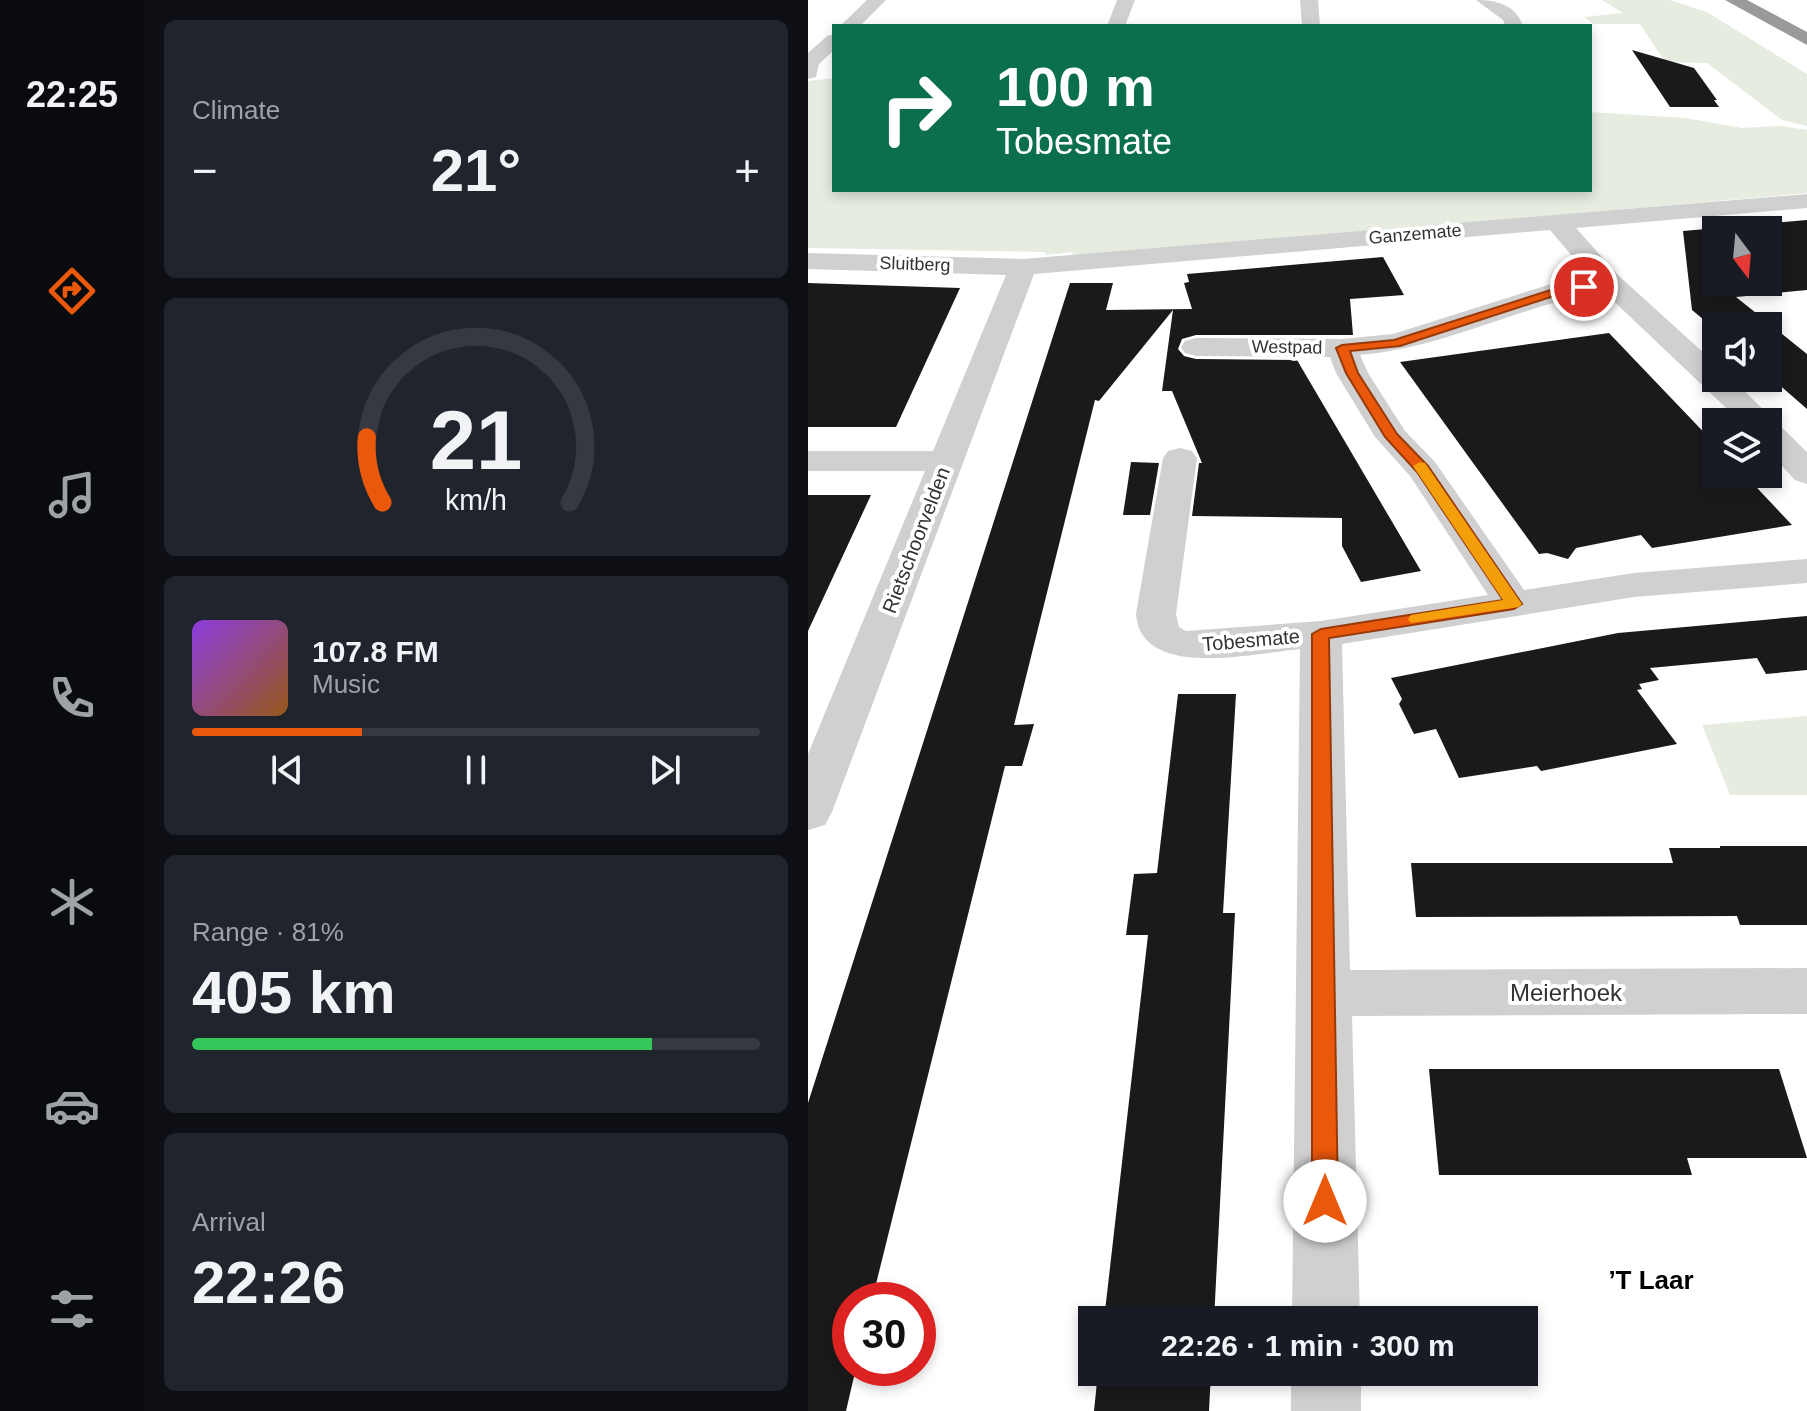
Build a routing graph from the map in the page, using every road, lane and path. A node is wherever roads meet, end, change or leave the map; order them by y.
1 (877, 0) edge
2 (1126, 0) edge
3 (1309, 0) edge
4 (1485, 0) edge
5 (1734, 0) edge
6 (851, 24) edge
7 (1117, 24) edge
8 (1311, 24) edge
9 (1513, 24) edge
10 (1807, 39) edge
11 (832, 42) edge
12 (832, 70) edge
13 (808, 73) edge
14 (1807, 201) edge
15 (1557, 223) junction
16 (808, 261) edge
17 (1023, 267) junction
18 (1609, 282) junction
19 (1196, 347) dead end
20 (1342, 348) junction
21 (1745, 408) edge
22 (1782, 446) edge
23 (1180, 458) dead end
24 (808, 461) edge
25 (946, 461) junction
26 (1807, 473) edge
27 (1807, 571) edge
28 (1514, 604) junction
29 (1321, 634) junction
30 (808, 812) edge
31 (1807, 991) edge
32 (1325, 993) junction
33 (1326, 1306) edge
34 (1326, 1386) edge
35 (1326, 1411) edge

1 - 6 street
2 - 7 street
3 - 8 street
4 - 9 street
5 - 10 highway
11 - 13 street
12 - 13 street
14 - 15 street, Ganzemate
15 - 17 street, Ganzemate
15 - 18 street
16 - 17 street, Sluitberg
17 - 25 street, Rietschoorvelden
18 - 20 street, Westpad
18 - 21 street
19 - 20 street, Westpad
20 - 28 street
22 - 26 street
23 - 29 street, Tobesmate
24 - 25 street
25 - 30 street, Rietschoorvelden
27 - 28 street, Tobesmate
28 - 29 street, Tobesmate
29 - 32 street
31 - 32 street, Meierhoek
32 - 33 street
34 - 35 street

